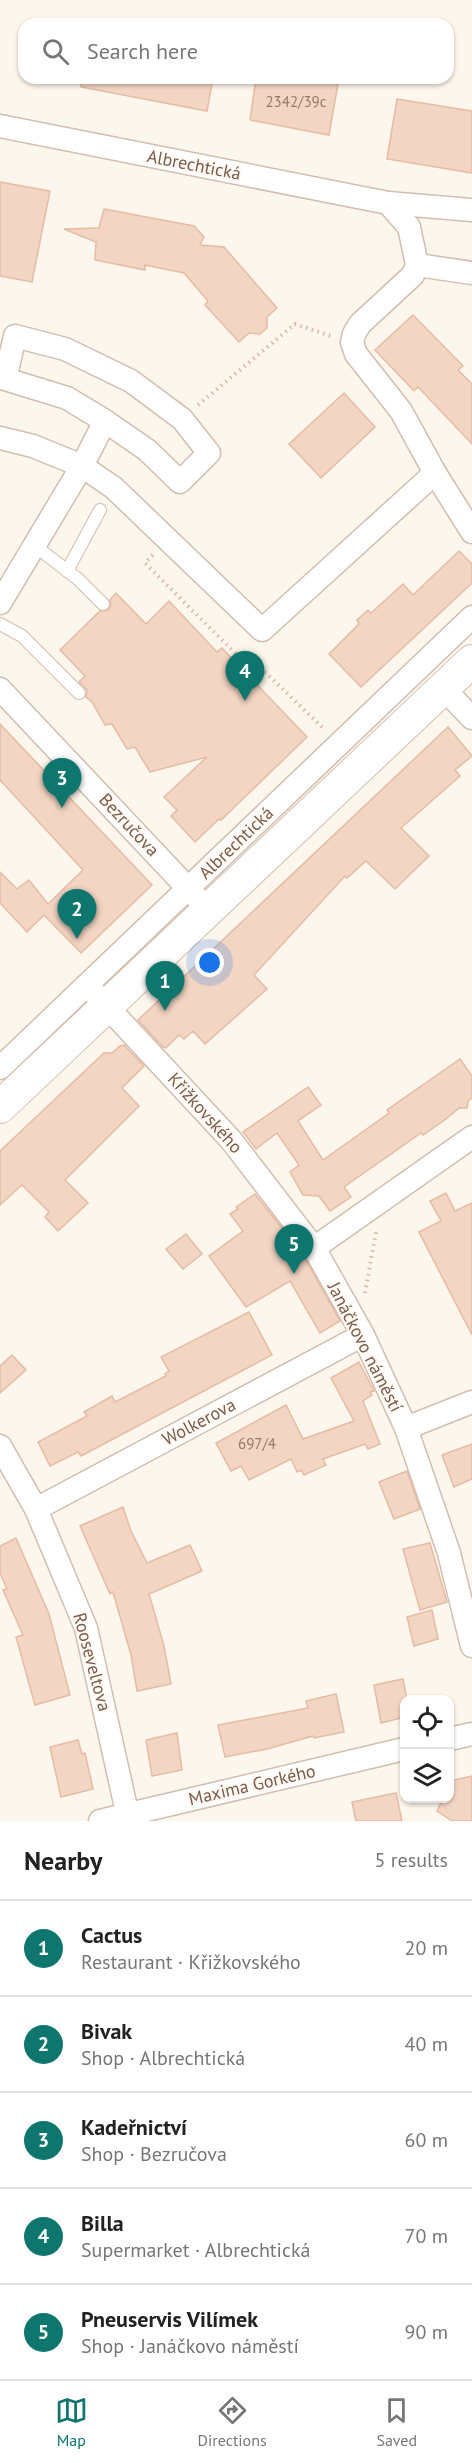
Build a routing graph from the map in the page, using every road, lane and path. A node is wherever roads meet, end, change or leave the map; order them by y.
1 (0, 126) edge
2 (388, 203) junction
3 (472, 210) edge
4 (417, 265) junction
5 (472, 273) edge
6 (352, 342) junction
7 (182, 419) junction
8 (105, 421) junction
9 (0, 438) edge
10 (82, 466) junction
11 (435, 473) junction
12 (100, 510) dead end
13 (472, 532) edge
14 (168, 540) junction
15 (35, 546) junction
16 (67, 571) junction
17 (0, 603) edge
18 (103, 604) dead end
19 (472, 617) edge
20 (0, 624) edge
21 (472, 661) edge
22 (0, 689) edge
23 (444, 689) junction
24 (79, 693) dead end
25 (472, 718) edge
26 (331, 736) dead end
27 (199, 899) junction
28 (97, 995) junction
29 (0, 1068) edge
30 (0, 1107) edge
31 (472, 1137) edge
32 (381, 1201) junction
33 (314, 1248) junction
34 (361, 1332) junction
35 (472, 1402) edge
36 (406, 1428) junction
37 (0, 1446) edge
38 (36, 1509) junction
39 (472, 1646) edge
40 (472, 1734) edge
41 (454, 1738) edge
42 (400, 1750) edge
43 (129, 1817) edge
44 (100, 1821) edge

1 - 2 street, Albrechtická
2 - 3 street, Albrechtická
2 - 4 street
4 - 5 street
4 - 6 street
6 - 7 path
6 - 11 street
7 - 8 street
7 - 8 street
8 - 10 street
9 - 10 street
10 - 14 street
10 - 15 street
11 - 13 street
11 - 14 street
12 - 16 lane
14 - 26 path
15 - 16 lane
15 - 17 street
16 - 18 lane
19 - 27 street, Albrechtická
20 - 24 lane
21 - 23 main road, Albrechtická
22 - 27 street, Bezručova
23 - 25 street
23 - 27 main road, Albrechtická
27 - 28 main road, Albrechtická
28 - 29 street, Albrechtická
28 - 30 main road, Albrechtická
28 - 33 street, Křižkovského
31 - 32 street
32 - 33 street
32 - 34 path
33 - 34 street, Janáčkovo náměstí
34 - 36 street, Janáčkovo náměstí
34 - 38 street, Wolkerova
35 - 36 street, Janáčkovo náměstí
36 - 39 street
37 - 38 street, Rooseveltova
38 - 43 street, Rooseveltova
40 - 41 street
42 - 43 street, Maxima Gorkého
43 - 44 street, Maxima Gorkého

